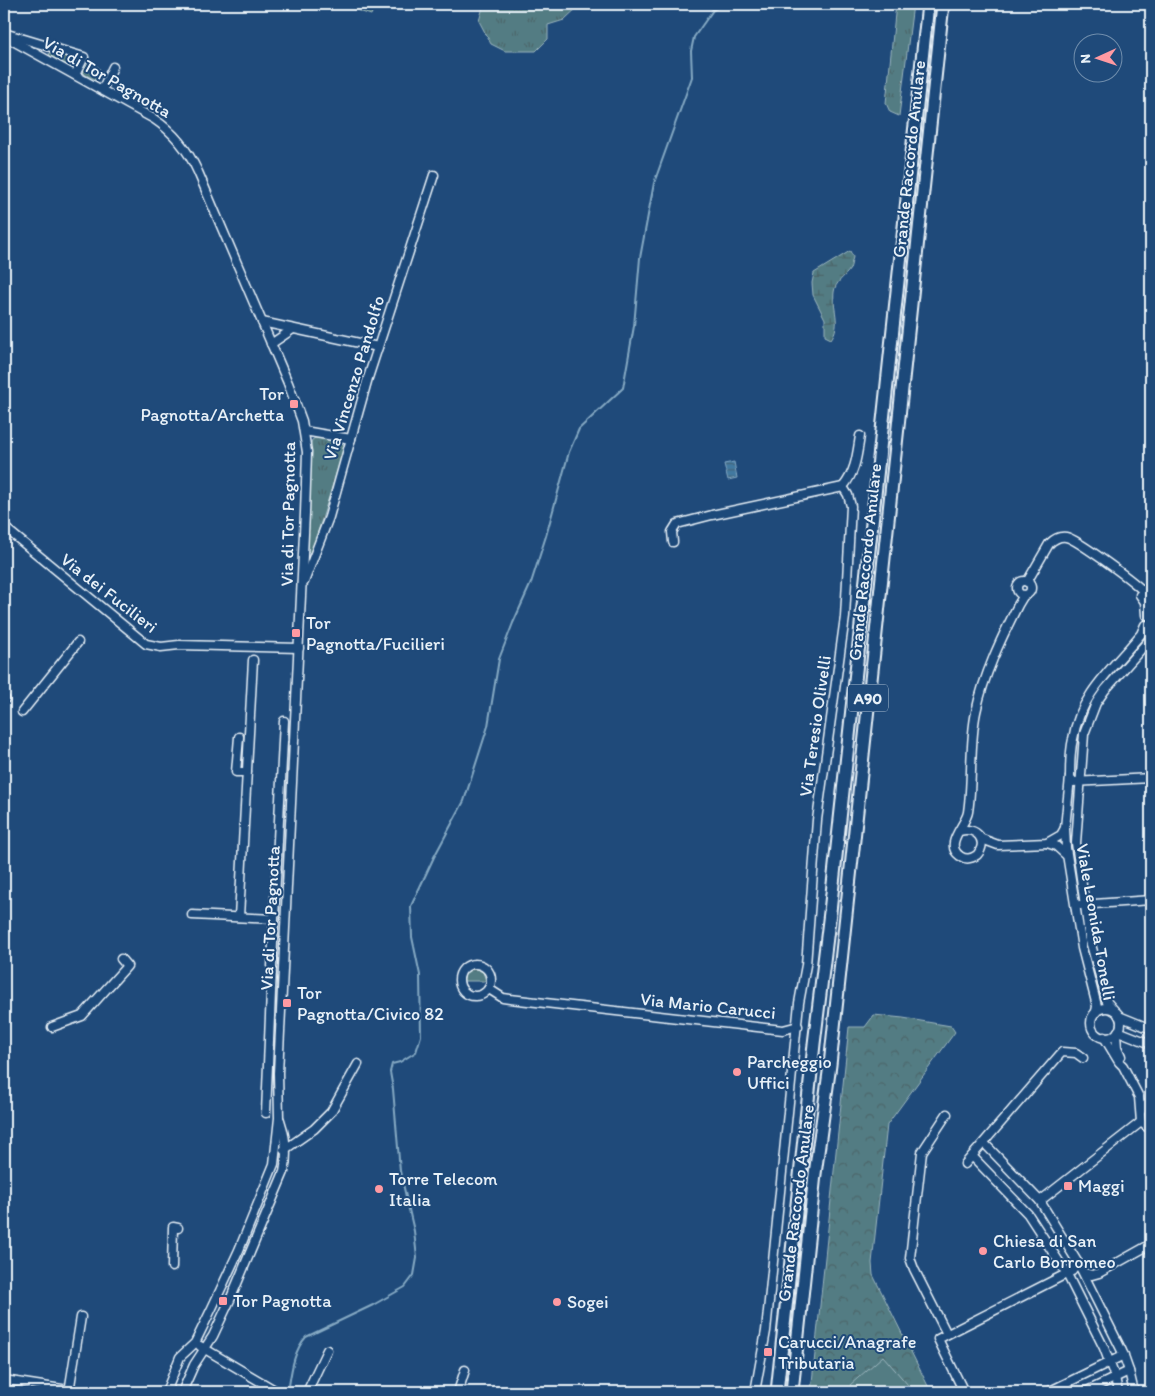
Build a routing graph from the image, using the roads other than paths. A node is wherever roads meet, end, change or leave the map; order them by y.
1 (928, 4) edge
2 (943, 4) edge
3 (4, 34) edge
4 (113, 67) dead end
5 (75, 75) junction
6 (102, 90) junction
7 (434, 175) dead end
8 (262, 322) junction
9 (293, 328) junction
10 (271, 344) junction
11 (378, 347) junction
12 (304, 431) junction
13 (860, 436) dead end
14 (351, 439) junction
15 (843, 486) junction
16 (4, 527) edge
17 (672, 542) dead end
18 (1136, 587) junction
19 (301, 589) junction
20 (1151, 603) edge
21 (1149, 612) edge
22 (1145, 625) junction
23 (1151, 634) edge
24 (1151, 638) edge
25 (78, 642) dead end
26 (299, 648) junction
27 (253, 660) dead end
28 (22, 712) dead end
29 (284, 721) dead end
30 (239, 737) dead end
31 (247, 772) junction
32 (1070, 777) junction
33 (1151, 778) edge
34 (1080, 781) junction
35 (968, 813) junction
36 (1065, 828) junction
37 (960, 831) junction
38 (975, 831) junction
39 (982, 839) junction
40 (1048, 843) junction
41 (998, 845) junction
42 (981, 851) junction
43 (1067, 856) junction
44 (1151, 900) edge
45 (1074, 902) junction
46 (1085, 905) junction
47 (192, 915) dead end
48 (239, 917) junction
49 (274, 919) junction
50 (120, 959) dead end
51 (489, 988) junction
52 (1096, 1012) junction
53 (1116, 1013) junction
54 (798, 1026) junction
55 (52, 1027) dead end
56 (1151, 1029) edge
57 (1117, 1032) junction
58 (1104, 1037) junction
59 (1151, 1044) edge
60 (1083, 1058) dead end
61 (358, 1064) dead end
62 (1122, 1065) junction
63 (1139, 1097) junction
64 (1150, 1104) edge
65 (1141, 1111) junction
66 (266, 1113) dead end
67 (947, 1114) dead end
68 (279, 1118) junction
69 (1141, 1122) junction
70 (1151, 1128) edge
71 (984, 1144) junction
72 (286, 1148) junction
73 (972, 1156) junction
74 (276, 1158) junction
75 (965, 1164) dead end
76 (1040, 1201) junction
77 (178, 1228) dead end
78 (1151, 1244) edge
79 (1078, 1263) junction
80 (172, 1267) dead end
81 (1084, 1273) junction
82 (1066, 1274) junction
83 (1088, 1281) junction
84 (1074, 1288) junction
85 (81, 1317) dead end
86 (947, 1334) junction
87 (195, 1343) junction
88 (204, 1348) junction
89 (327, 1350) dead end
90 (1124, 1355) junction
91 (1110, 1361) junction
92 (465, 1370) dead end
93 (1129, 1371) junction
94 (1081, 1376) junction
95 (1115, 1377) junction
96 (4, 1380) edge
97 (69, 1391) edge
98 (1087, 1391) edge
99 (81, 1392) edge
100 (166, 1392) edge
101 (182, 1392) edge
102 (278, 1392) edge
103 (308, 1392) edge
104 (458, 1392) edge
105 (756, 1392) edge
106 (777, 1392) edge
107 (792, 1392) edge
108 (964, 1392) edge
109 (1048, 1392) edge
110 (1118, 1392) edge
111 (1134, 1392) edge

1 - 106 highway, Grande Raccordo Anulare / A90
2 - 107 highway, Grande Raccordo Anulare / A90
3 - 5 street, Via di Tor Pagnotta
3 - 5 street
4 - 6 street
5 - 6 street, Via di Tor Pagnotta
6 - 8 street, Via di Tor Pagnotta
7 - 11 street, Via Vincenzo Pandolfo
8 - 9 street
8 - 10 street, Via di Tor Pagnotta
9 - 10 street
9 - 11 street
10 - 12 street, Via di Tor Pagnotta
11 - 14 street, Via Vincenzo Pandolfo
12 - 14 street
12 - 19 street, Via di Tor Pagnotta
13 - 15 street
14 - 19 street, Via Vincenzo Pandolfo
15 - 17 street
15 - 54 street, Via Teresio Olivelli
16 - 26 street, Via dei Fucilieri
18 - 20 street
18 - 21 street
18 - 35 street
19 - 26 street, Via di Tor Pagnotta
21 - 22 street
22 - 23 street
22 - 32 street, Viale Leonida Tonelli
24 - 34 street, Viale Leonida Tonelli
25 - 28 street
26 - 68 street, Via di Tor Pagnotta
27 - 31 street
29 - 49 street
30 - 31 street
31 - 48 street
32 - 34 street
32 - 36 street, Viale Leonida Tonelli
33 - 34 street
34 - 46 street, Viale Leonida Tonelli
35 - 37 street
35 - 38 street
36 - 40 street
36 - 43 street, Viale Leonida Tonelli
37 - 38 street
37 - 42 street
38 - 39 street
39 - 41 street
39 - 42 street
40 - 41 street
40 - 43 street
41 - 42 street
43 - 45 street, Viale Leonida Tonelli
44 - 46 street
45 - 46 street
45 - 52 street, Viale Leonida Tonelli
46 - 53 street, Viale Leonida Tonelli
47 - 48 street
48 - 49 street
49 - 66 street
50 - 55 street
51 - 51 street
51 - 54 street, Via Mario Carucci
52 - 53 street
52 - 58 street
53 - 56 street
53 - 57 street
54 - 105 street, Via Mario Carucci
57 - 58 street
57 - 59 street
57 - 62 street
58 - 62 street
60 - 71 street
61 - 72 street
62 - 63 street
63 - 64 street
63 - 65 street
64 - 65 street
65 - 69 street
67 - 86 street
68 - 72 street, Via di Tor Pagnotta
68 - 74 street, Via di Tor Pagnotta
69 - 70 street
69 - 76 street
71 - 73 street
71 - 76 street
72 - 74 street
72 - 88 street, Via di Tor Pagnotta
73 - 75 street
73 - 82 street
74 - 87 street, Via di Tor Pagnotta
76 - 79 street
77 - 80 street
78 - 81 street
79 - 81 street
79 - 82 street
81 - 83 street
82 - 84 street
82 - 86 street
83 - 84 street
83 - 90 street
84 - 91 street
85 - 97 street
86 - 108 street
87 - 88 street
87 - 100 street, Via di Tor Pagnotta
88 - 101 street, Via di Tor Pagnotta
88 - 102 street
89 - 103 street
90 - 91 street
90 - 93 street
91 - 94 street
91 - 95 street
92 - 104 street
93 - 95 street
93 - 111 street
94 - 98 street
94 - 109 street
95 - 98 street
95 - 110 street
96 - 97 street
97 - 99 street

